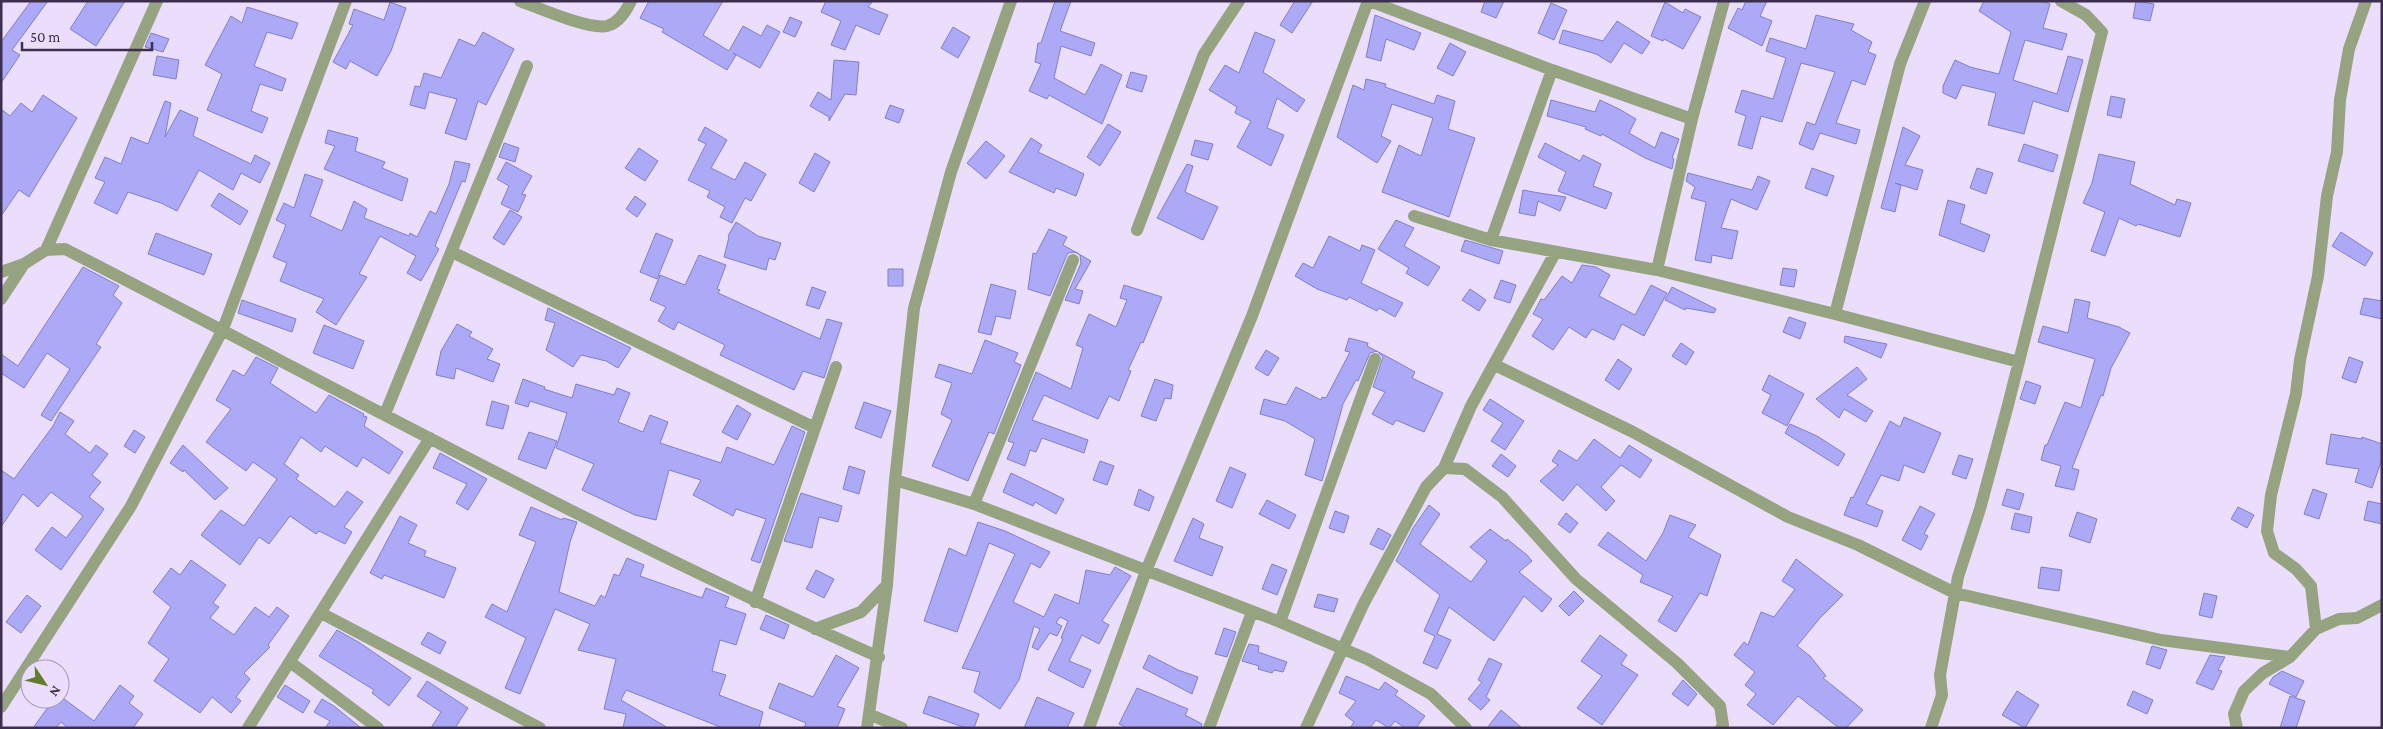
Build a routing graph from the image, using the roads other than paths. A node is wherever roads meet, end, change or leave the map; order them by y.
1 (157, 1) edge
2 (346, 1) edge
3 (520, 1) edge
4 (631, 1) edge
5 (1011, 1) edge
6 (1239, 1) edge
7 (1368, 1) edge
8 (1724, 1) edge
9 (1925, 1) edge
10 (2062, 1) edge
11 (2366, 1) edge
12 (527, 66) dead end
13 (1552, 70) junction
14 (1692, 118) junction
15 (1414, 216) dead end
16 (1137, 230) dead end
17 (1490, 240) junction
18 (46, 250) junction
19 (452, 252) junction
20 (1555, 253) junction
21 (1073, 260) dead end
22 (24, 264) junction
23 (1657, 270) junction
24 (1, 272) edge
25 (1, 299) edge
26 (1835, 314) junction
27 (223, 330) junction
28 (1375, 359) dead end
29 (2019, 362) junction
30 (1495, 364) junction
31 (836, 367) dead end
32 (385, 414) junction
33 (814, 427) junction
34 (430, 438) junction
35 (1444, 468) junction
36 (895, 480) junction
37 (974, 504) junction
38 (1146, 571) junction
39 (887, 585) junction
40 (1955, 593) junction
41 (755, 602) junction
42 (2382, 605) edge
43 (1252, 612) junction
44 (321, 613) junction
45 (1280, 622) junction
46 (815, 629) junction
47 (2316, 629) junction
48 (1341, 648) junction
49 (879, 657) junction
50 (2290, 658) junction
51 (290, 662) junction
52 (1, 706) edge
53 (871, 715) junction
54 (1724, 727) edge
55 (248, 728) edge
56 (378, 728) edge
57 (540, 728) edge
58 (867, 728) edge
59 (902, 728) edge
60 (1089, 728) edge
61 (1209, 728) edge
62 (1306, 728) edge
63 (1466, 728) edge
64 (1931, 728) edge
65 (2237, 728) edge

1 - 18 street
2 - 27 street
3 - 4 street
5 - 36 street
6 - 16 street
7 - 13 street
7 - 38 street
8 - 14 street
9 - 26 street
10 - 29 street
11 - 47 street
12 - 19 street
13 - 14 street
13 - 17 street
14 - 23 street
15 - 17 street
17 - 20 street
18 - 22 street
18 - 27 street
19 - 32 street
19 - 33 street
20 - 23 street
20 - 30 street
21 - 37 street
22 - 24 street
22 - 25 street
23 - 26 street
26 - 29 street
27 - 32 street
27 - 52 street
28 - 45 street
29 - 40 street
30 - 35 street
30 - 40 street
31 - 33 street
32 - 34 street
33 - 41 street
34 - 41 street
34 - 44 street
35 - 48 street
35 - 54 street
36 - 37 street
36 - 39 street
37 - 38 street
38 - 43 street
38 - 60 street
39 - 46 street
39 - 49 street
40 - 50 street
40 - 64 street
41 - 46 street
42 - 47 street
43 - 45 street
43 - 61 street
44 - 51 street
44 - 57 street
45 - 48 street
46 - 49 street
47 - 50 street
48 - 62 street
48 - 63 street
49 - 53 street
50 - 65 street
51 - 55 street
51 - 56 street
53 - 58 street
53 - 59 street

